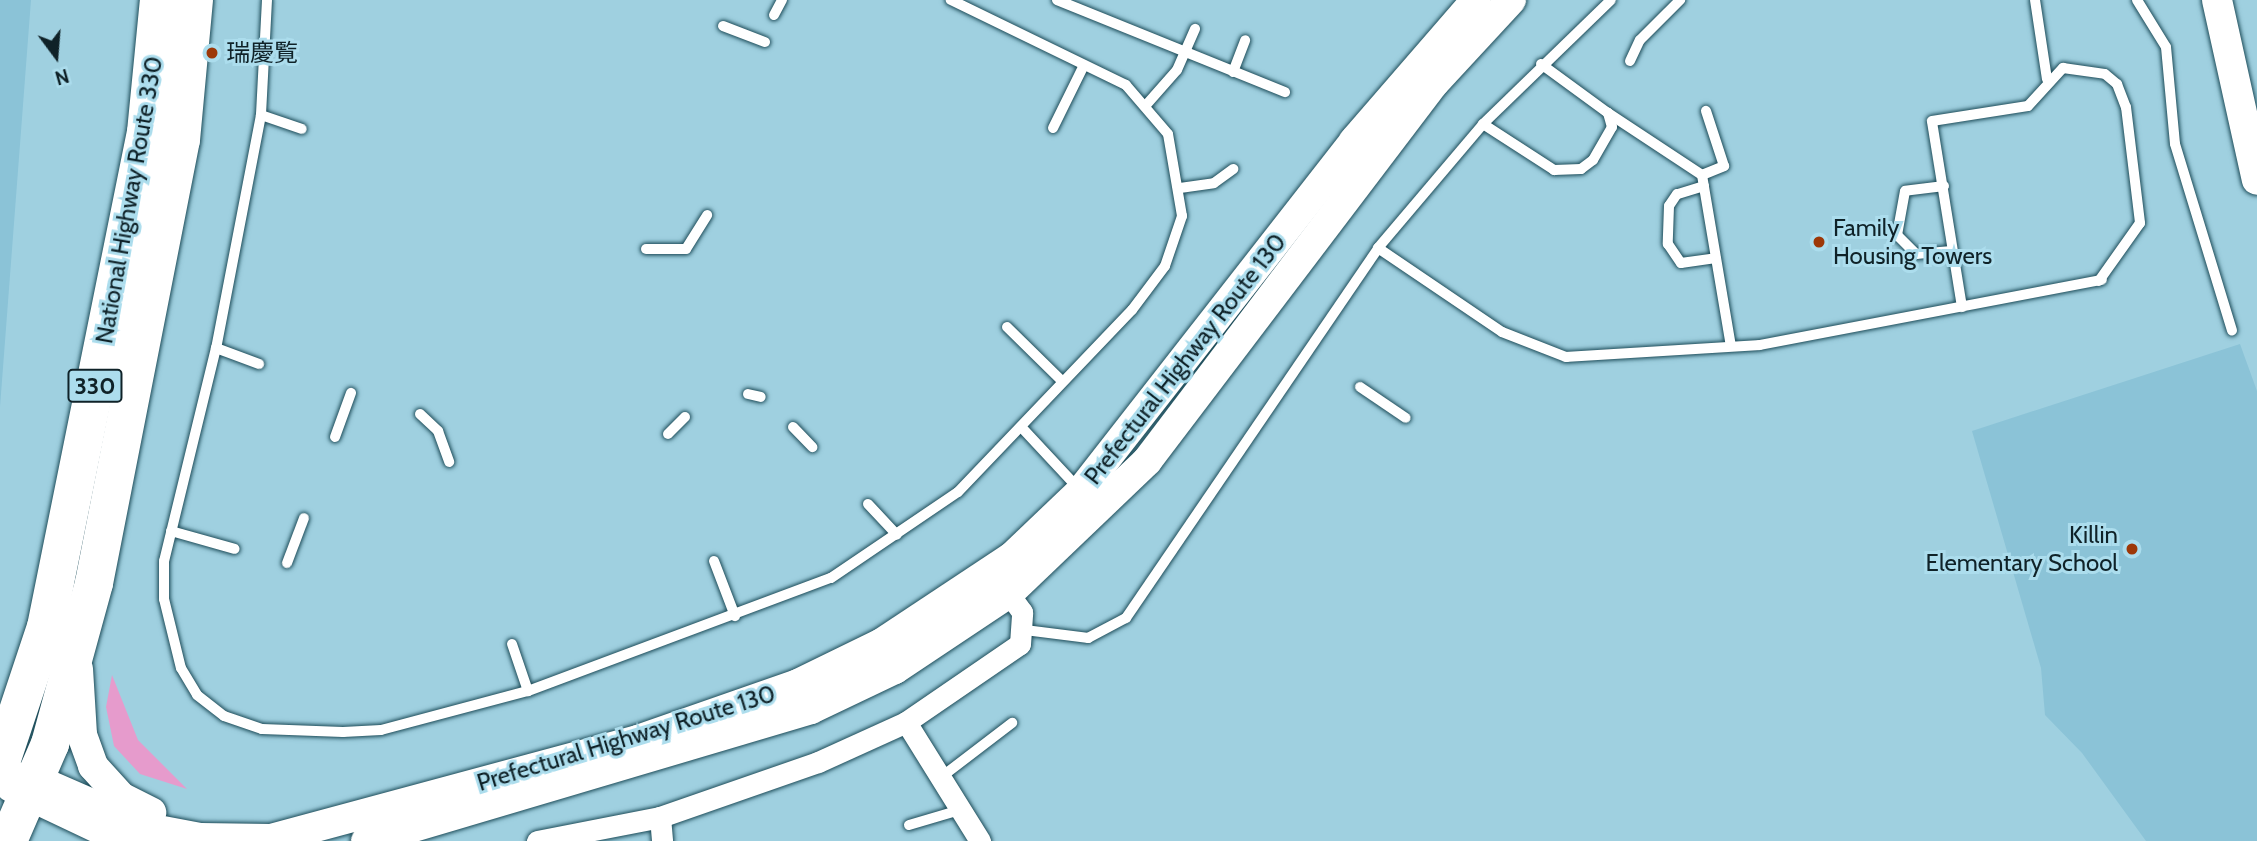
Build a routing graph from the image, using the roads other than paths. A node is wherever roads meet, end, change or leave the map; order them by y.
1 (159, 0) edge
2 (194, 0) edge
3 (267, 0) edge
4 (782, 0) edge
5 (951, 0) edge
6 (1057, 0) edge
7 (1476, 0) edge
8 (1511, 0) edge
9 (1611, 0) edge
10 (1680, 0) edge
11 (2035, 0) edge
12 (2137, 0) edge
13 (2217, 0) edge
14 (774, 15) dead end
15 (723, 26) dead end
16 (1195, 29) dead end
17 (1245, 40) dead end
18 (765, 43) dead end
19 (1184, 53) junction
20 (1630, 61) dead end
21 (1541, 64) junction
22 (1084, 65) junction
23 (1233, 72) junction
24 (2047, 79) junction
25 (1285, 92) dead end
26 (1147, 104) junction
27 (1706, 111) dead end
28 (2247, 112) edge
29 (1608, 113) junction
30 (261, 114) junction
31 (1483, 124) junction
32 (1053, 128) dead end
33 (302, 129) dead end
34 (1233, 169) dead end
35 (2257, 180) edge
36 (1703, 181) junction
37 (1944, 186) junction
38 (1180, 188) junction
39 (707, 215) dead end
40 (646, 248) dead end
41 (1378, 248) junction
42 (1949, 251) junction
43 (1716, 258) junction
44 (1962, 307) junction
45 (1007, 327) dead end
46 (2232, 331) dead end
47 (1731, 346) junction
48 (216, 348) junction
49 (259, 364) dead end
50 (1061, 380) junction
51 (1360, 387) dead end
52 (351, 393) dead end
53 (748, 394) dead end
54 (761, 397) dead end
55 (420, 414) dead end
56 (685, 418) dead end
57 (1406, 418) dead end
58 (793, 427) dead end
59 (1024, 430) junction
60 (668, 434) dead end
61 (335, 437) dead end
62 (812, 447) dead end
63 (449, 462) dead end
64 (1091, 500) junction
65 (868, 504) dead end
66 (304, 518) dead end
67 (172, 531) junction
68 (897, 535) junction
69 (235, 549) dead end
70 (714, 561) dead end
71 (287, 563) dead end
72 (1000, 583) junction
73 (735, 616) junction
74 (1025, 630) junction
75 (512, 644) dead end
76 (78, 655) junction
77 (528, 691) junction
78 (906, 722) junction
79 (1012, 723) dead end
80 (0, 765) edge
81 (940, 778) junction
82 (16, 783) edge
83 (960, 810) junction
84 (909, 825) dead end
85 (667, 833) edge
86 (245, 840) edge
87 (8, 841) edge
88 (125, 841) edge
89 (366, 841) edge
90 (537, 841) edge
91 (980, 841) edge

1 - 80 highway, National Highway Route 330 / 330
2 - 76 highway, National Highway Route 330 / 330
3 - 30 lane
4 - 14 lane
5 - 22 lane
6 - 19 lane
7 - 64 main road, Prefectural Highway Route 130
8 - 64 main road, Prefectural Highway Route 130
9 - 21 lane
10 - 20 lane
11 - 24 lane
12 - 46 lane
13 - 28 main road
15 - 18 lane
16 - 19 lane
17 - 23 lane
19 - 23 lane
19 - 26 lane
21 - 29 lane
21 - 31 lane
22 - 26 lane
22 - 32 lane
23 - 25 lane
24 - 37 lane
24 - 44 lane
26 - 38 lane
27 - 36 lane
28 - 35 main road
29 - 31 lane
29 - 36 lane
30 - 33 lane
30 - 48 lane
31 - 41 lane
34 - 38 lane
36 - 43 lane
36 - 43 lane
37 - 42 lane
37 - 42 lane
38 - 50 lane
39 - 40 lane
41 - 47 lane
41 - 74 lane
42 - 44 lane
43 - 47 lane
44 - 47 lane
45 - 50 lane
48 - 49 lane
48 - 67 lane
50 - 59 lane
51 - 57 lane
52 - 61 lane
53 - 54 lane
55 - 63 lane
56 - 60 lane
58 - 62 lane
59 - 64 lane
59 - 68 lane
64 - 72 main road, Prefectural Highway Route 130
65 - 68 lane
66 - 71 lane
67 - 69 lane
67 - 77 lane
68 - 73 lane
70 - 73 lane
72 - 74 street
72 - 86 main road, Prefectural Highway Route 130
72 - 89 main road, Prefectural Highway Route 130
73 - 77 lane
74 - 78 street
75 - 77 lane
76 - 82 highway, National Highway Route 330 / 330
76 - 86 main road
78 - 81 street
78 - 85 street
79 - 81 lane
81 - 83 street
82 - 86 main road, Prefectural Highway Route 130
82 - 87 highway, National Highway Route 330 / 330
82 - 88 main road
83 - 84 lane
83 - 91 street
85 - 90 street

